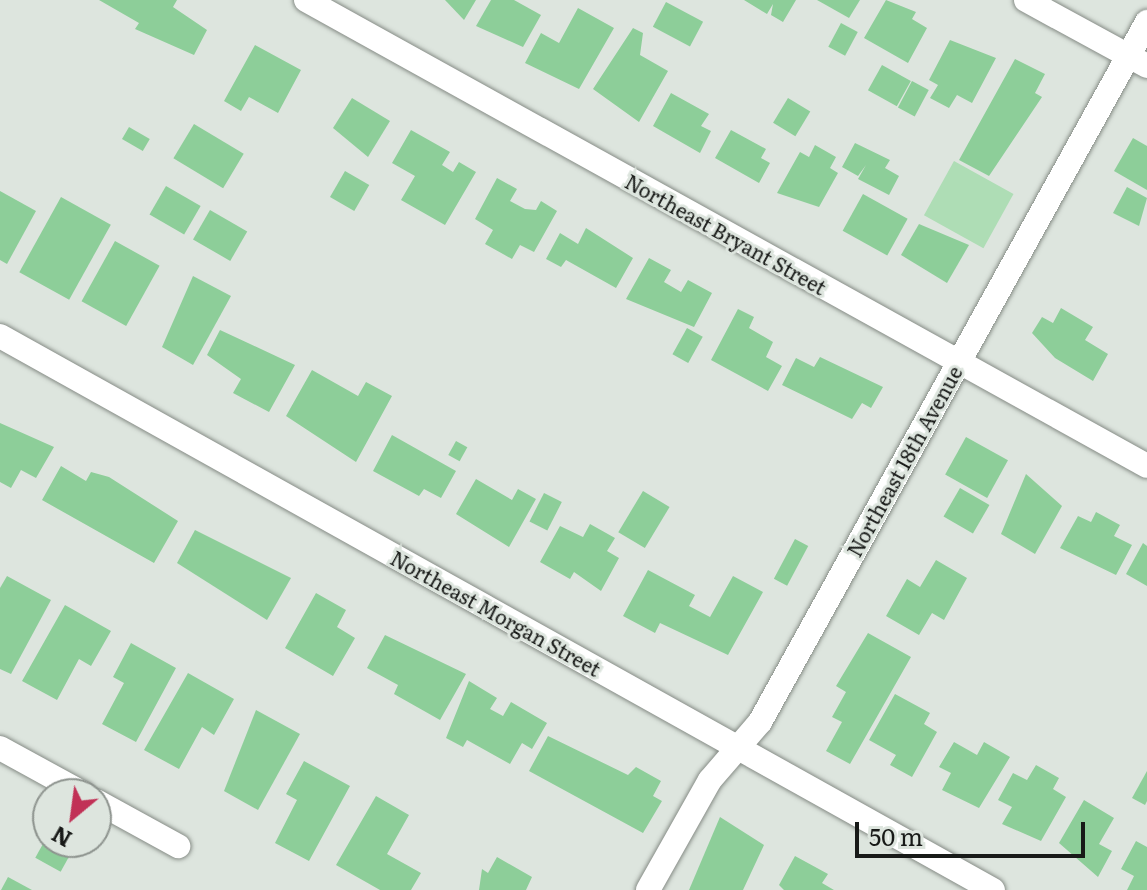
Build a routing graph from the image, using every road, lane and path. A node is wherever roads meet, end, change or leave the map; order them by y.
1 (306, 0) edge
2 (1026, 0) edge
3 (1147, 22) edge
4 (1138, 61) edge
5 (0, 336) edge
6 (959, 363) junction
7 (1147, 466) edge
8 (0, 748) edge
9 (738, 748) junction
10 (55, 778) edge
11 (112, 810) edge
12 (178, 846) dead end
13 (648, 890) edge
14 (993, 890) edge

1 - 6 street, Northeast Bryant Street
2 - 4 street
3 - 4 street, Northeast 18th Avenue
4 - 6 street, Northeast 18th Avenue
5 - 9 street, Northeast Morgan Street
6 - 7 street, Northeast Bryant Street
6 - 9 street, Northeast 18th Avenue
8 - 10 street
9 - 13 street, Northeast 18th Avenue
9 - 14 street, Northeast Morgan Street
11 - 12 street

